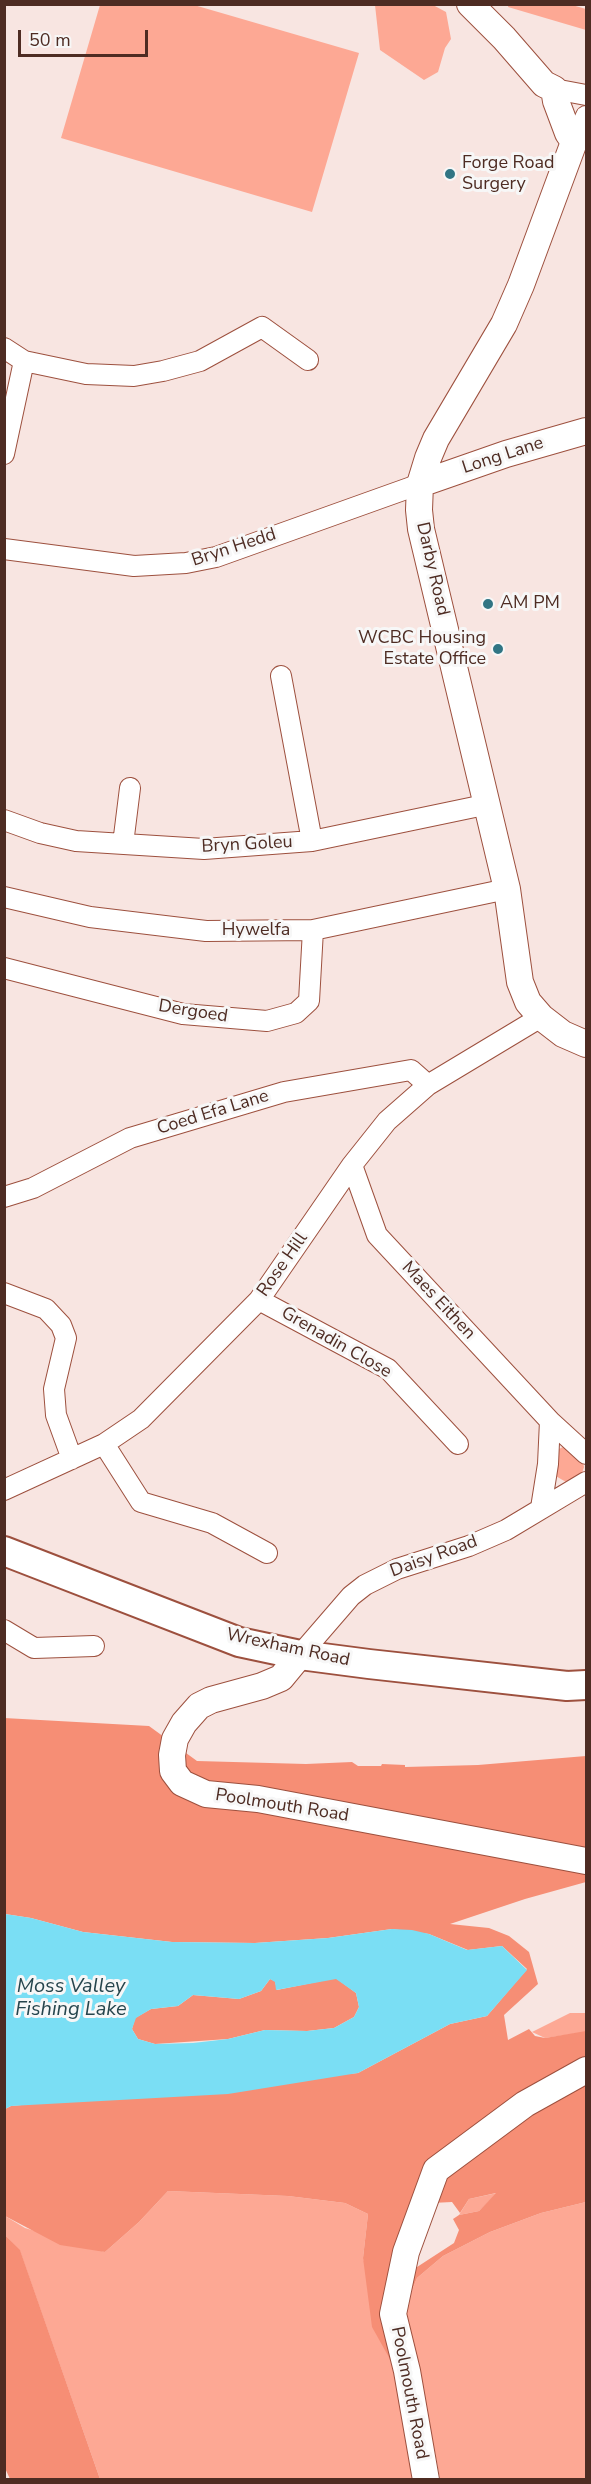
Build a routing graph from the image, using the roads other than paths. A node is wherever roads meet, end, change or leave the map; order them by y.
1 (470, 4) edge
2 (554, 89) junction
3 (586, 95) edge
4 (586, 116) edge
5 (574, 142) junction
6 (4, 348) edge
7 (308, 360) dead end
8 (24, 361) junction
9 (586, 431) edge
10 (4, 454) edge
11 (420, 484) junction
12 (4, 549) edge
13 (281, 676) dead end
14 (130, 788) dead end
15 (489, 804) junction
16 (4, 820) edge
17 (312, 841) junction
18 (123, 844) junction
19 (507, 889) junction
20 (4, 897) edge
21 (313, 930) junction
22 (4, 968) edge
23 (541, 1017) junction
24 (586, 1044) edge
25 (428, 1085) junction
26 (352, 1165) junction
27 (4, 1197) edge
28 (4, 1293) edge
29 (260, 1300) junction
30 (550, 1421) junction
31 (104, 1444) junction
32 (458, 1444) dead end
33 (586, 1454) edge
34 (72, 1459) junction
35 (586, 1482) edge
36 (4, 1490) edge
37 (541, 1508) junction
38 (267, 1553) dead end
39 (6, 1555) edge
40 (4, 1630) edge
41 (94, 1646) dead end
42 (300, 1654) junction
43 (586, 1685) edge
44 (586, 1861) edge
45 (586, 2070) edge
46 (426, 2480) edge

1 - 2 street
2 - 3 street
2 - 5 street
4 - 5 street
5 - 11 street, Darby Road
6 - 8 street
7 - 8 street
8 - 10 street
9 - 11 street, Long Lane
11 - 12 street, Bryn Hedd
11 - 15 street, Darby Road
13 - 17 street
14 - 18 street
15 - 17 street, Bryn Goleu
15 - 19 street, Darby Road
16 - 18 street, Bryn Goleu
17 - 18 street, Bryn Goleu
19 - 21 street, Hywelfa
19 - 23 street, Darby Road
20 - 21 street, Hywelfa
21 - 22 street, Dergoed
23 - 24 street, Darby Road
23 - 25 street, Rose Hill
25 - 26 street, Rose Hill
25 - 27 street, Coed Efa Lane
26 - 29 street, Rose Hill
26 - 30 street, Maes Eithen
28 - 34 street
29 - 31 street, Rose Hill
29 - 32 street, Grenadin Close
30 - 33 street, Maes Eithen
30 - 37 street
31 - 34 street, Rose Hill
31 - 38 street
34 - 36 street, Rose Hill
35 - 37 street, Daisy Road
37 - 42 street, Daisy Road
39 - 42 main road, Wrexham Road
40 - 41 street
42 - 43 main road, Wrexham Road
42 - 44 street, Poolmouth Road
45 - 46 street, Poolmouth Road

